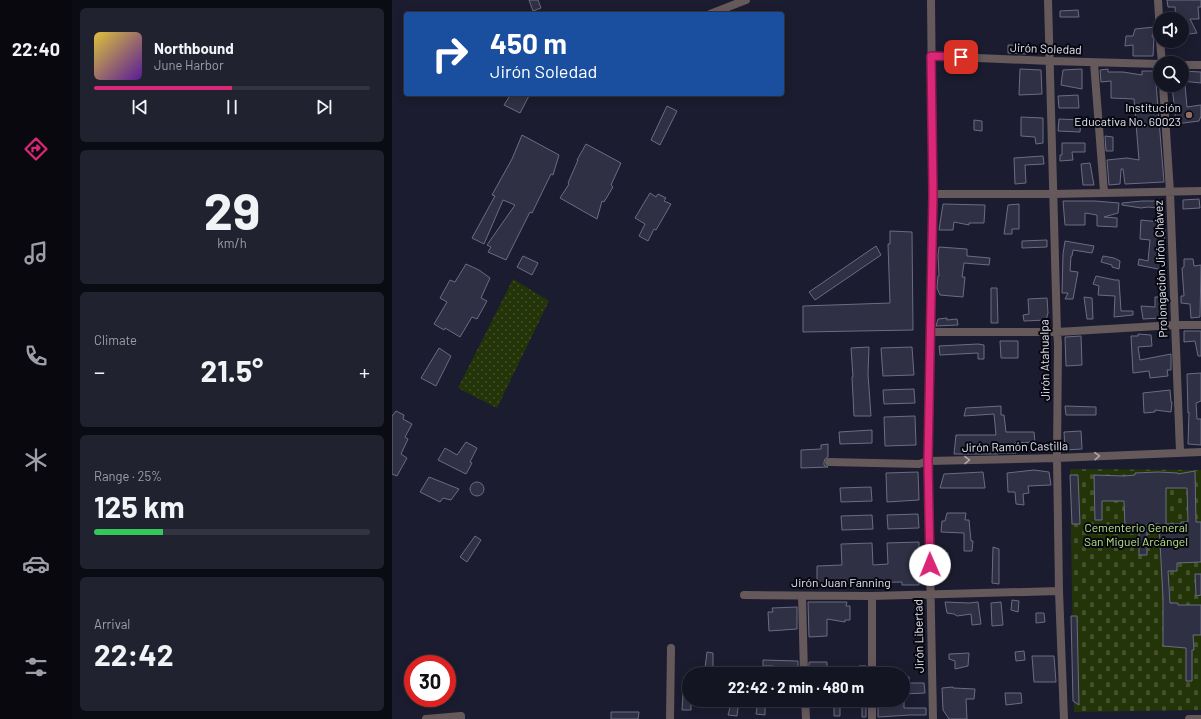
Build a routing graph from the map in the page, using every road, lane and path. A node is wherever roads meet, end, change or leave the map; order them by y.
1 (746, 0) edge
2 (931, 0) edge
3 (1048, 0) edge
4 (1158, 0) edge
5 (731, 3) edge
6 (714, 12) edge
7 (1159, 12) edge
8 (931, 56) junction
9 (1050, 61) junction
10 (1094, 63) junction
11 (1153, 64) edge
12 (1189, 65) edge
13 (1201, 65) edge
14 (1163, 92) edge
15 (1201, 191) edge
16 (1104, 192) junction
17 (1170, 192) junction
18 (933, 194) junction
19 (1053, 194) junction
20 (1175, 325) junction
21 (1201, 325) edge
22 (931, 332) junction
23 (1056, 332) junction
24 (1180, 452) junction
25 (1201, 452) edge
26 (1057, 458) junction
27 (928, 461) junction
28 (830, 462) dead end
29 (1059, 591) junction
30 (930, 594) junction
31 (744, 595) dead end
32 (802, 596) junction
33 (872, 596) junction
34 (671, 648) dead end
35 (804, 667) edge
36 (872, 667) edge
37 (805, 707) edge
38 (872, 707) edge
39 (461, 718) edge
40 (1201, 718) edge
41 (426, 719) edge
42 (670, 719) edge
43 (806, 719) edge
44 (872, 719) edge
45 (933, 719) edge
46 (1064, 719) edge
47 (1189, 719) edge

1 - 5 street
2 - 8 street, Jirón Libertad
3 - 9 street, Jirón Atahualpa
4 - 7 street
5 - 6 street
8 - 9 street, Jirón Soledad
8 - 18 street, Jirón Libertad
9 - 10 street, Jirón Soledad
9 - 19 street, Jirón Atahualpa
10 - 11 street, Jirón Soledad
10 - 16 street
12 - 13 street
14 - 17 street, Prolongación Jirón Chávez
15 - 17 street
16 - 17 street
16 - 19 street
17 - 20 street, Prolongación Jirón Chávez
18 - 19 street
18 - 22 street, Jirón Libertad
19 - 23 street, Jirón Atahualpa
20 - 21 street
20 - 23 street
20 - 24 street, Prolongación Jirón Chávez
22 - 23 street
22 - 27 street, Jirón Libertad
23 - 26 street, Jirón Atahualpa
24 - 25 street, Jirón Ramón Castilla
26 -> 24 street, Jirón Ramón Castilla
27 -> 26 street, Jirón Ramón Castilla
26 - 29 street, Jirón Atahualpa
27 - 28 street, Jirón Ramón Castilla
27 - 30 street, Jirón Libertad
29 - 30 street, Jirón Juan Fanning
29 - 46 street, Jirón Atahualpa
30 - 33 street, Jirón Juan Fanning
30 - 45 street, Jirón Libertad
31 - 32 street, Jirón Juan Fanning
32 - 33 street, Jirón Juan Fanning
32 - 35 street
33 - 36 street
34 - 42 street
37 - 43 street
38 - 44 street
39 - 41 street
40 - 47 street

